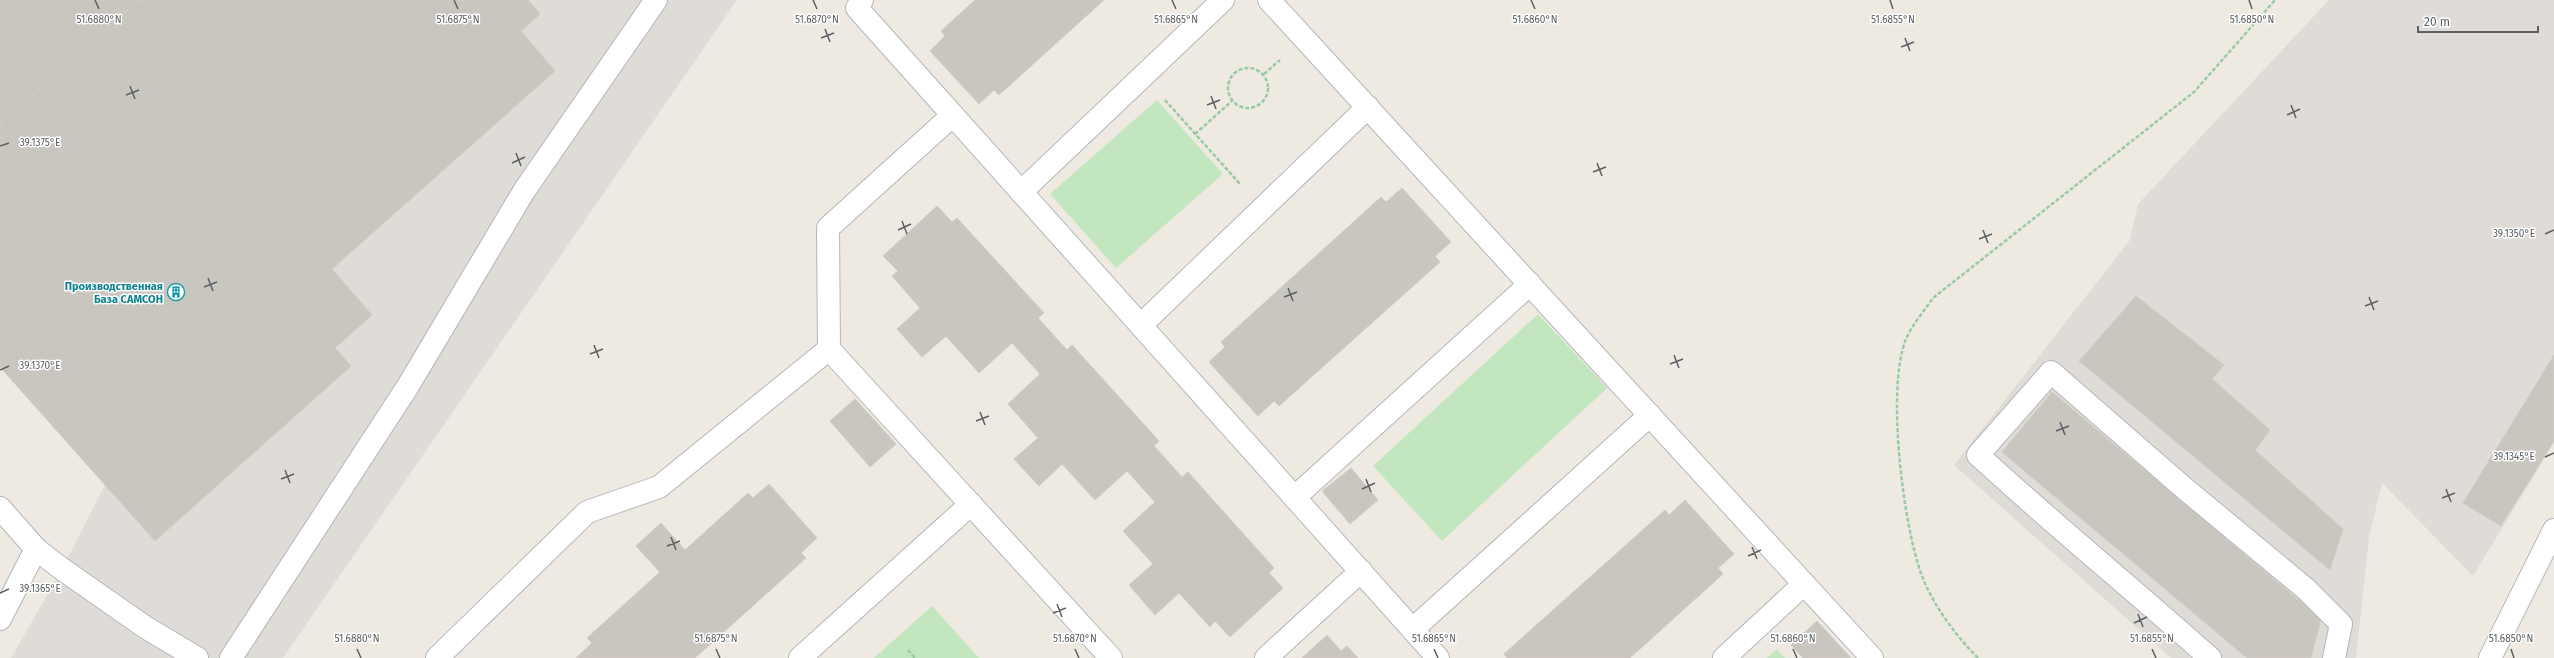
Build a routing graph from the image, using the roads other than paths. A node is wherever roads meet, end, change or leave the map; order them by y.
1 (656, 0) edge
2 (862, 0) edge
3 (1223, 0) edge
4 (1269, 0) edge
5 (1368, 107) junction
6 (953, 115) junction
7 (1021, 192) junction
8 (1530, 284) junction
9 (1141, 325) junction
10 (829, 349) junction
11 (1650, 415) junction
12 (1295, 498) junction
13 (971, 504) junction
14 (0, 508) edge
15 (2554, 530) edge
16 (36, 549) junction
17 (1361, 571) junction
18 (1804, 584) junction
19 (0, 619) edge
20 (1413, 630) junction
21 (197, 658) edge
22 (231, 658) edge
23 (437, 658) edge
24 (800, 658) edge
25 (1111, 658) edge
26 (1266, 658) edge
27 (1438, 658) edge
28 (1724, 658) edge
29 (1872, 658) edge
30 (2210, 658) edge
31 (2334, 658) edge
32 (2490, 658) edge

1 - 22 lane
2 - 6 lane
3 - 7 lane
4 - 5 lane
5 - 8 lane
5 - 9 lane
6 - 7 lane
6 - 10 lane
7 - 9 lane
8 - 11 lane
8 - 12 lane
9 - 12 lane
10 - 13 lane
10 - 23 lane
11 - 18 lane
11 - 20 lane
12 - 17 lane
13 - 24 lane
13 - 25 lane
14 - 16 lane
15 - 32 lane
16 - 19 lane
16 - 21 lane
17 - 20 lane
17 - 26 lane
18 - 28 lane
18 - 29 lane
20 - 27 lane
30 - 31 lane

